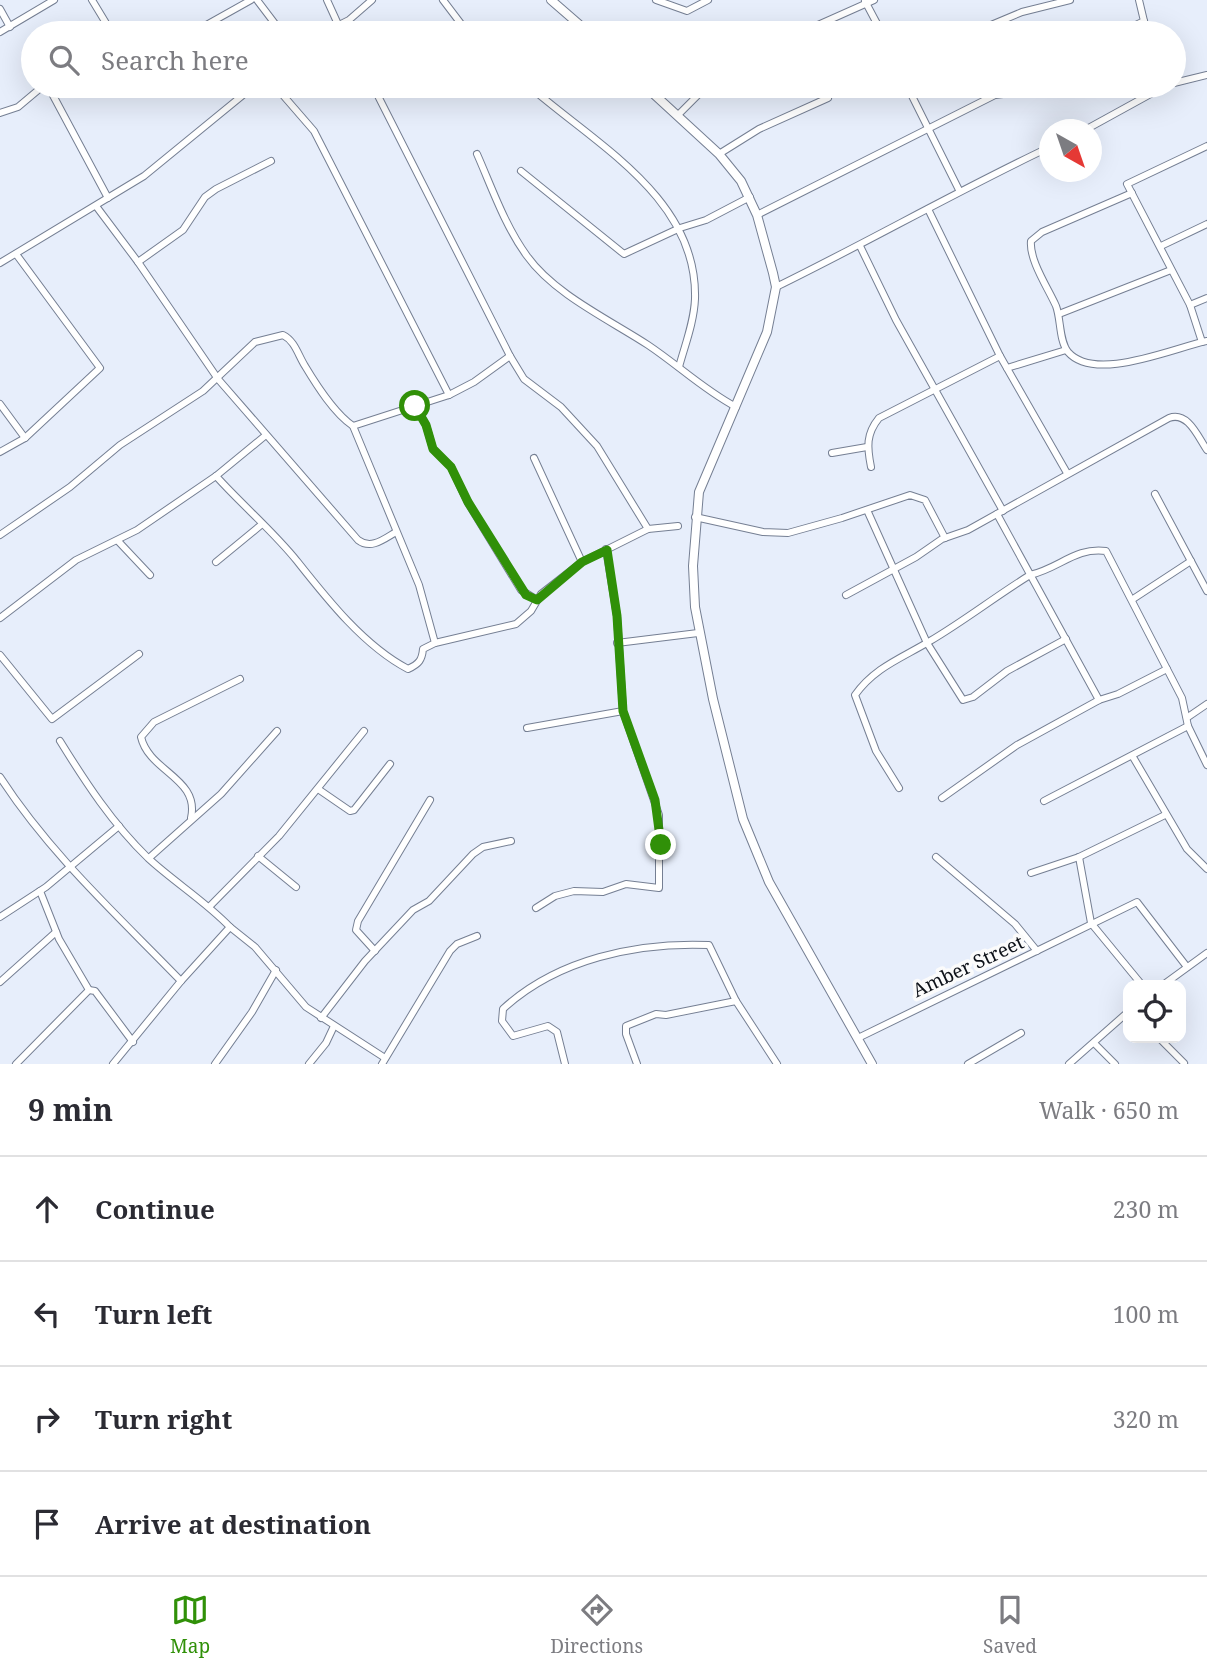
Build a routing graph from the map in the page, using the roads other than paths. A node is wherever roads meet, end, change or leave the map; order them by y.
1 (54, 0) edge
2 (92, 0) edge
3 (251, 0) edge
4 (257, 0) edge
5 (327, 0) edge
6 (371, 0) edge
7 (443, 0) edge
8 (551, 0) edge
9 (656, 0) edge
10 (708, 0) edge
11 (874, 0) edge
12 (1070, 0) edge
13 (1139, 0) edge
14 (865, 2) edge
15 (0, 9) edge
16 (105, 21) edge
17 (213, 21) edge
18 (273, 21) edge
19 (336, 21) edge
20 (347, 21) edge
21 (459, 21) edge
22 (575, 21) edge
23 (825, 21) edge
24 (875, 21) edge
25 (1001, 21) edge
26 (1144, 21) edge
27 (10, 27) junction
28 (0, 32) edge
29 (1207, 75) edge
30 (1186, 80) edge
31 (30, 98) edge
32 (53, 98) edge
33 (240, 98) edge
34 (285, 98) edge
35 (379, 98) edge
36 (543, 98) edge
37 (659, 98) edge
38 (695, 98) edge
39 (828, 98) dead end
40 (912, 98) edge
41 (989, 98) edge
42 (1143, 98) edge
43 (0, 113) edge
44 (678, 115) junction
45 (1102, 121) edge
46 (927, 130) junction
47 (1207, 146) edge
48 (1039, 152) edge
49 (477, 154) dead end
50 (719, 154) junction
51 (271, 161) dead end
52 (521, 171) dead end
53 (959, 190) junction
54 (1132, 193) junction
55 (750, 197) junction
56 (108, 198) junction
57 (96, 206) junction
58 (928, 209) junction
59 (757, 215) junction
60 (1207, 224) edge
61 (680, 228) junction
62 (860, 246) junction
63 (1161, 246) junction
64 (16, 254) junction
65 (138, 262) junction
66 (0, 264) edge
67 (1171, 270) junction
68 (775, 287) junction
69 (1207, 298) edge
70 (1190, 305) junction
71 (1059, 314) junction
72 (1204, 342) edge
73 (1066, 350) junction
74 (510, 356) junction
75 (1000, 356) junction
76 (679, 367) junction
77 (1007, 368) junction
78 (218, 379) junction
79 (935, 387) junction
80 (449, 395) junction
81 (0, 404) edge
82 (415, 406) junction
83 (736, 407) junction
84 (354, 426) junction
85 (266, 435) junction
86 (25, 438) junction
87 (867, 447) junction
88 (1207, 450) edge
89 (0, 452) edge
90 (832, 453) dead end
91 (534, 458) dead end
92 (871, 467) dead end
93 (1068, 473) junction
94 (216, 476) junction
95 (1155, 494) dead end
96 (867, 510) junction
97 (1000, 512) junction
98 (695, 517) junction
99 (261, 525) junction
100 (678, 526) dead end
101 (648, 529) junction
102 (396, 532) junction
103 (0, 535) edge
104 (945, 538) junction
105 (118, 541) junction
106 (607, 550) junction
107 (1191, 561) junction
108 (216, 562) dead end
109 (582, 562) junction
110 (895, 569) junction
111 (150, 575) dead end
112 (1030, 575) junction
113 (1207, 591) edge
114 (846, 595) dead end
115 (1133, 599) junction
116 (537, 600) junction
117 (0, 618) edge
118 (698, 633) junction
119 (1066, 639) junction
120 (435, 643) junction
121 (617, 643) junction
122 (928, 643) junction
123 (139, 654) dead end
124 (0, 655) edge
125 (1167, 669) junction
126 (240, 679) dead end
127 (1099, 700) junction
128 (1207, 704) edge
129 (623, 711) junction
130 (1188, 717) junction
131 (1188, 726) junction
132 (527, 728) dead end
133 (277, 731) dead end
134 (364, 731) dead end
135 (60, 741) dead end
136 (1133, 757) junction
137 (390, 764) dead end
138 (1207, 765) edge
139 (0, 777) edge
140 (899, 788) dead end
141 (318, 789) junction
142 (942, 798) dead end
143 (430, 800) dead end
144 (1044, 801) dead end
145 (1165, 815) junction
146 (191, 818) junction
147 (119, 826) junction
148 (511, 841) dead end
149 (258, 856) junction
150 (936, 857) dead end
151 (1079, 857) junction
152 (149, 858) junction
153 (68, 867) junction
154 (1207, 869) edge
155 (1031, 873) dead end
156 (296, 887) dead end
157 (40, 891) junction
158 (211, 906) junction
159 (536, 908) dead end
160 (0, 917) edge
161 (1091, 923) junction
162 (230, 927) junction
163 (56, 932) junction
164 (477, 936) dead end
165 (375, 951) junction
166 (1037, 951) junction
167 (1207, 953) edge
168 (1187, 967) junction
169 (276, 970) junction
170 (1138, 980) edge
171 (1170, 980) edge
172 (181, 981) junction
173 (0, 982) edge
174 (89, 990) junction
175 (736, 1001) junction
176 (1123, 1017) edge
177 (321, 1018) junction
178 (334, 1026) junction
179 (1021, 1033) dead end
180 (858, 1038) junction
181 (133, 1042) junction
182 (1164, 1043) edge
183 (1095, 1044) junction
184 (384, 1061) edge
185 (1184, 1063) edge
186 (16, 1064) edge
187 (113, 1064) edge
188 (215, 1064) edge
189 (309, 1064) edge
190 (565, 1064) edge
191 (637, 1064) edge
192 (777, 1064) edge
193 (873, 1064) edge
194 (968, 1064) edge
195 (1069, 1064) edge
196 (1115, 1064) edge

1 - 27 street
2 - 16 street
3 - 17 street
4 - 18 street
5 - 19 street
6 - 20 street
7 - 21 street
8 - 22 street
9 - 10 street
11 - 14 street
12 - 25 street
13 - 26 street
14 - 23 street
14 - 24 street
15 - 27 street
27 - 28 street
29 - 30 street
31 - 43 street
32 - 56 street
33 - 56 street
34 - 80 street
35 - 74 street
36 - 61 street
37 - 44 street
38 - 44 street
39 - 50 street
40 - 46 street
41 - 46 street
42 - 45 street
44 - 50 street
46 - 53 street
46 - 59 street
47 - 54 street
48 - 53 street
49 - 76 street
50 - 55 street
51 - 65 street
52 - 61 street
53 - 58 street
54 - 63 street
54 - 71 street
55 - 59 street
55 - 61 street
56 - 57 street
57 - 64 street
57 - 65 street
58 - 62 street
58 - 75 street
59 - 68 street
60 - 63 street
61 - 76 street
62 - 68 street
62 - 79 street
63 - 67 street
64 - 66 street
64 - 86 street
65 - 78 street
67 - 70 street
67 - 71 street
68 - 83 street
69 - 70 street
70 - 72 street
71 - 73 street
72 - 73 street
73 - 77 street
74 - 80 street
74 - 101 street
75 - 77 street
75 - 79 street
76 - 83 street
77 - 93 street
78 - 84 street
78 - 85 street
78 - 103 street
79 - 87 street
79 - 97 street
80 - 82 street
81 - 86 street
82 - 84 street
82 - 116 street
83 - 98 street
84 - 102 street
85 - 94 street
85 - 102 street
86 - 89 street
87 - 90 street
87 - 92 street
88 - 93 street
91 - 109 street
93 - 97 street
94 - 99 street
94 - 105 street
95 - 107 street
96 - 98 street
96 - 104 street
96 - 110 street
97 - 104 street
97 - 112 street
98 - 118 street
99 - 108 street
99 - 120 street
100 - 101 street
101 - 106 street
102 - 120 street
104 - 110 street
105 - 111 street
105 - 117 street
106 - 109 street
106 - 121 street
107 - 113 street
107 - 115 street
109 - 116 street
110 - 114 street
110 - 122 street
112 - 115 street
112 - 119 street
112 - 122 street
115 - 125 street
116 - 120 street
118 - 121 street
118 - 180 street
119 - 122 street
119 - 127 street
121 - 129 street
122 - 140 street
123 - 124 street
125 - 127 street
125 - 130 street
126 - 146 street
127 - 142 street
128 - 130 street
129 - 132 street
129 - 159 street
130 - 131 street
131 - 136 street
131 - 138 street
133 - 146 street
134 - 141 street
135 - 147 street
136 - 144 street
136 - 145 street
137 - 141 street
139 - 153 street
141 - 149 street
143 - 165 street
145 - 151 street
145 - 154 street
146 - 152 street
147 - 152 street
147 - 153 street
148 - 165 street
149 - 156 street
149 - 158 street
150 - 166 street
151 - 155 street
151 - 161 street
152 - 158 street
153 - 157 street
153 - 172 street
157 - 160 street
157 - 163 street
158 - 162 street
161 - 166 street, Amber Street
161 - 168 street, Amber Street
161 - 170 street
162 - 169 street
162 - 172 street
163 - 173 street
163 - 174 street
164 - 184 street
165 - 177 street
166 - 180 street, Amber Street
167 - 168 street
168 - 171 street
169 - 177 street
169 - 188 street
172 - 181 street
174 - 181 street
174 - 186 street
175 - 190 street
175 - 191 street
175 - 192 street
176 - 183 street
177 - 178 street
178 - 184 street
178 - 189 street
179 - 194 street
180 - 193 street
181 - 187 street
182 - 185 street
183 - 195 street
183 - 196 street

